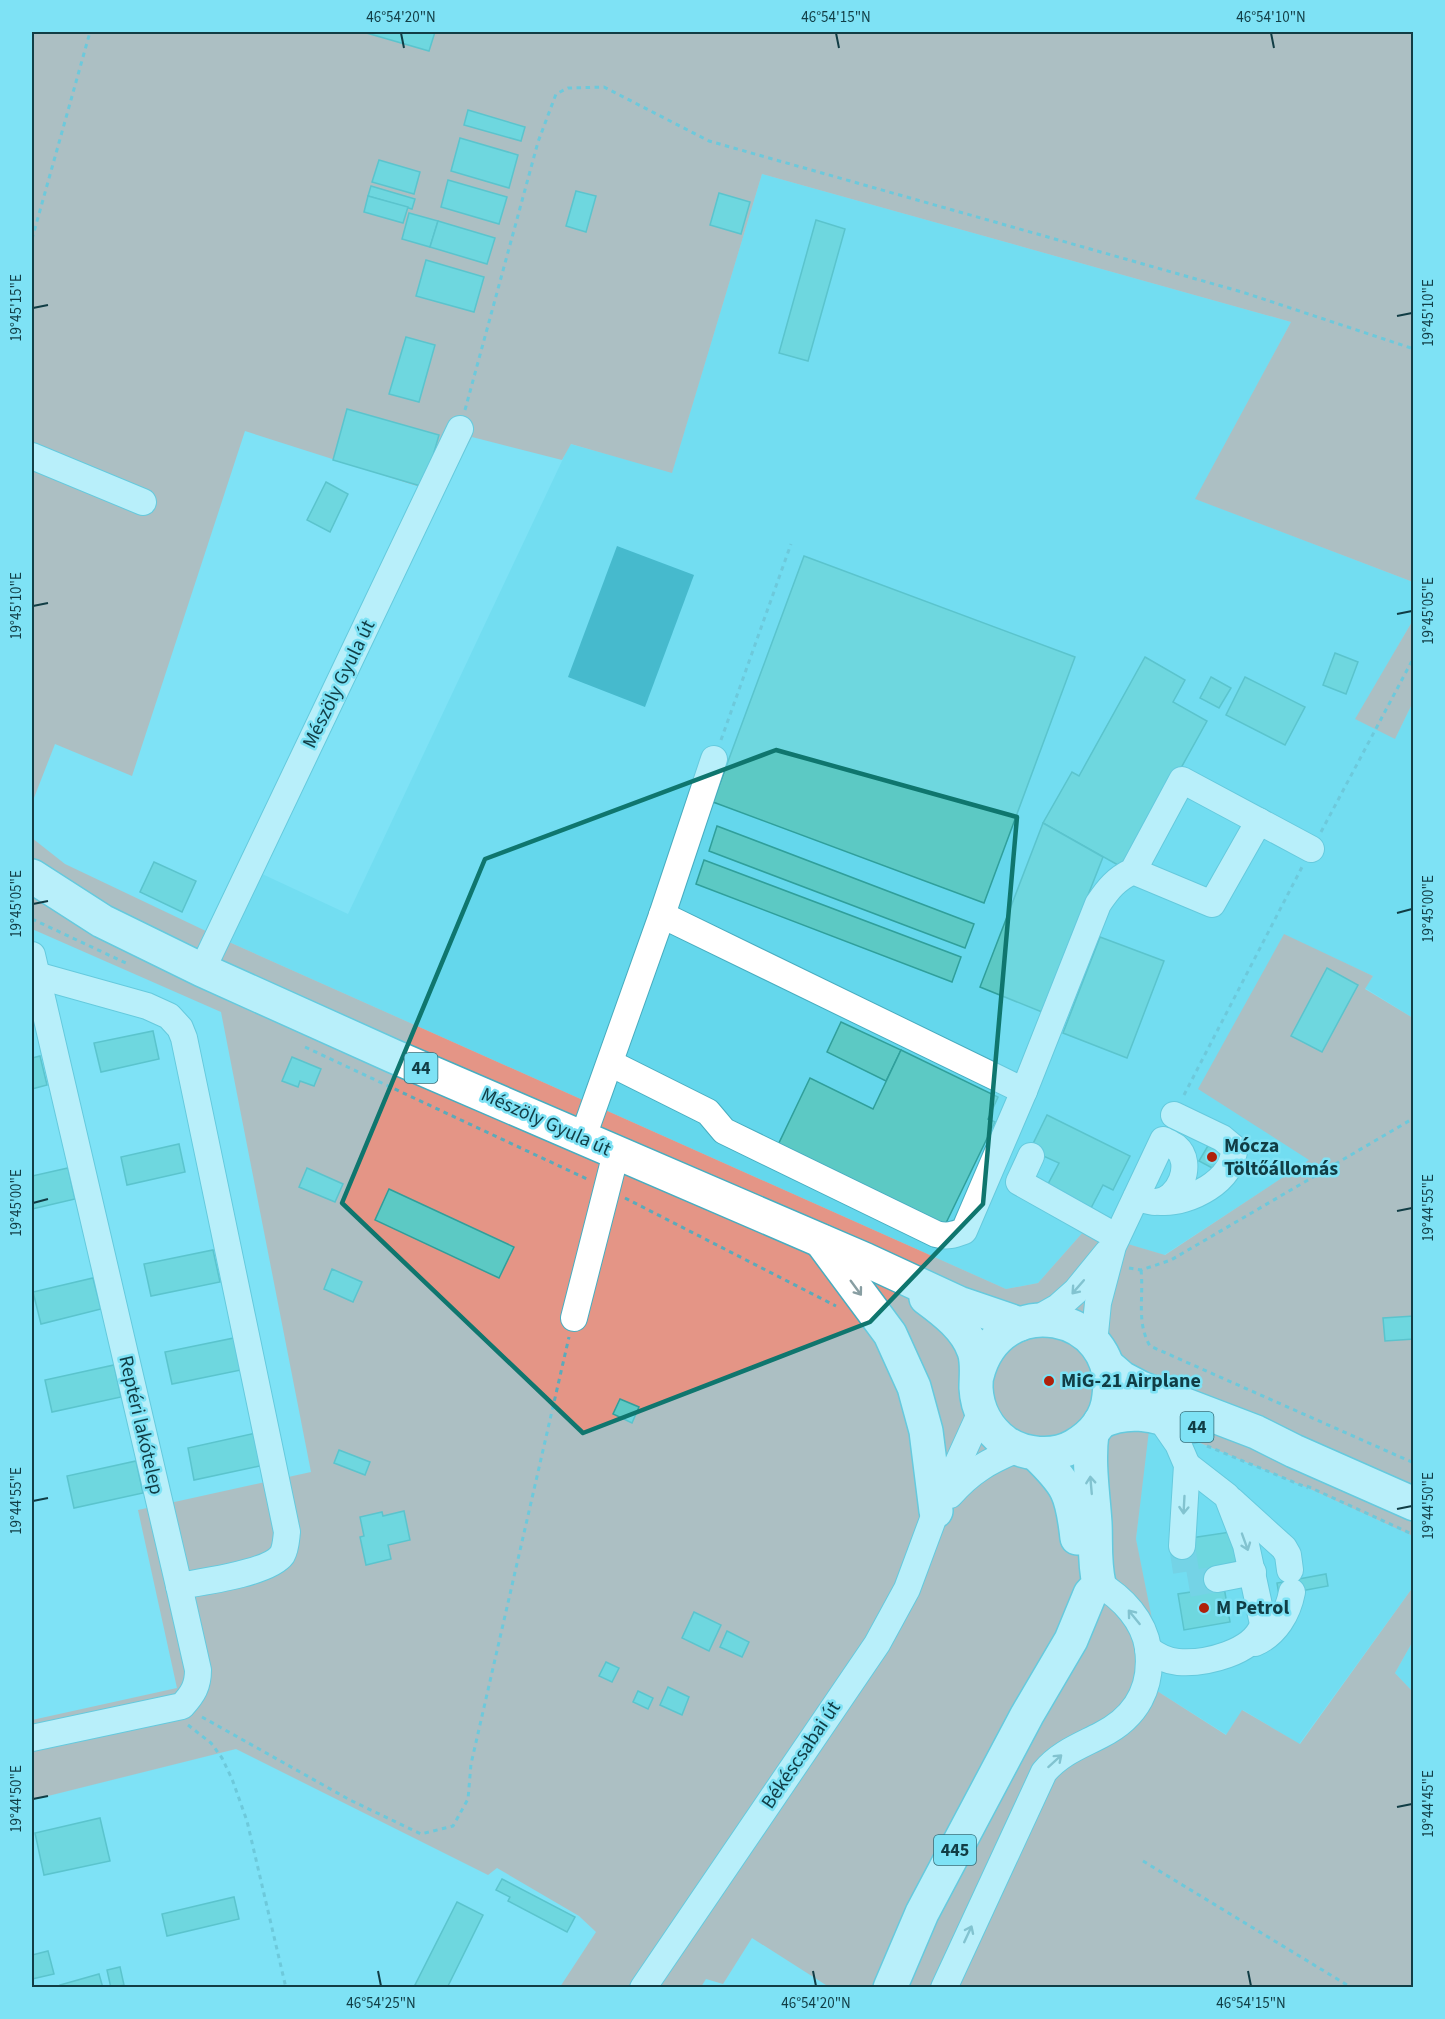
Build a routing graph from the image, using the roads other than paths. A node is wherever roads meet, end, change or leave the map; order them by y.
1 (459, 429) road end
2 (32, 456) edge
3 (143, 502) dead end
4 (714, 759) road end
5 (1259, 821) junction
6 (1311, 849) road end
7 (1133, 871) junction
8 (32, 876) edge
9 (662, 915) junction
10 (202, 970) junction
11 (34, 978) edge
12 (610, 1062) junction
13 (1024, 1091) junction
14 (1174, 1115) road end
15 (583, 1137) junction
16 (616, 1153) junction
17 (1031, 1156) dead end
18 (821, 1241) junction
19 (1115, 1241) junction
20 (891, 1272) junction
21 (574, 1318) road end
22 (1027, 1322) junction
23 (1100, 1354) junction
24 (977, 1376) junction
25 (981, 1412) junction
26 (1160, 1418) junction
27 (1096, 1427) junction
28 (1027, 1451) junction
29 (1294, 1451) junction
30 (1182, 1454) junction
31 (1227, 1496) junction
32 (1413, 1504) edge
33 (936, 1511) junction
34 (1182, 1546) tunnel mouth
35 (1253, 1572) junction
36 (1217, 1579) tunnel mouth
37 (1099, 1584) junction
38 (179, 1586) junction
39 (1148, 1649) junction
40 (1233, 1653) junction
41 (1027, 1715) junction
42 (32, 1738) edge
43 (643, 1988) edge
44 (890, 1988) edge
45 (944, 1988) edge

1 - 10 street, Mészöly Gyula út
2 - 3 street
4 - 9 street
5 - 6 street
5 - 7 street
5 - 7 street
7 - 13 street
8 - 10 main road, Mészöly Gyula út / 44
9 - 12 street
9 - 13 street
10 - 15 main road, Mészöly Gyula út / 44
11 - 38 street, Reptéri lakótelep
11 - 38 street
12 - 13 street
12 - 15 street
14 - 19 street
15 - 16 main road, Mészöly Gyula út / 44
16 - 18 main road, Mészöly Gyula út / 44
16 - 21 street
17 - 19 street
18 - 20 main road, Mészöly Gyula út / 44
18 -> 33 main road
19 -> 22 street
19 - 23 street
20 - 22 main road, Mészöly Gyula út / 44
20 - 24 main road, Mészöly Gyula út / 44
22 - 23 main road, Mészöly Gyula út / 44
22 - 24 main road, Mészöly Gyula út / 44
23 - 27 main road
23 - 29 main road, Mészöly Gyula út / 44
24 - 25 main road, Mészöly Gyula út / 44
25 - 28 main road, Mészöly Gyula út / 44
25 - 33 street, Békéscsabai út
26 - 27 main road, Mészöly Gyula út / 44
26 - 29 main road, Mészöly Gyula út / 44
26 - 30 street
27 - 28 main road, Mészöly Gyula út / 44
37 -> 27 main road
28 - 33 street, Békéscsabai út
28 - 41 main road, 445
29 - 32 main road, Mészöly Gyula út / 44
30 - 31 street
30 -> 34 street
31 -> 35 street
31 - 40 street
33 - 43 street, Békéscsabai út
35 - 36 street
35 - 40 street
39 -> 37 street
37 - 41 main road, 445
38 - 42 street, Reptéri lakótelep
39 - 40 street
45 -> 39 street
41 - 44 main road, 445

